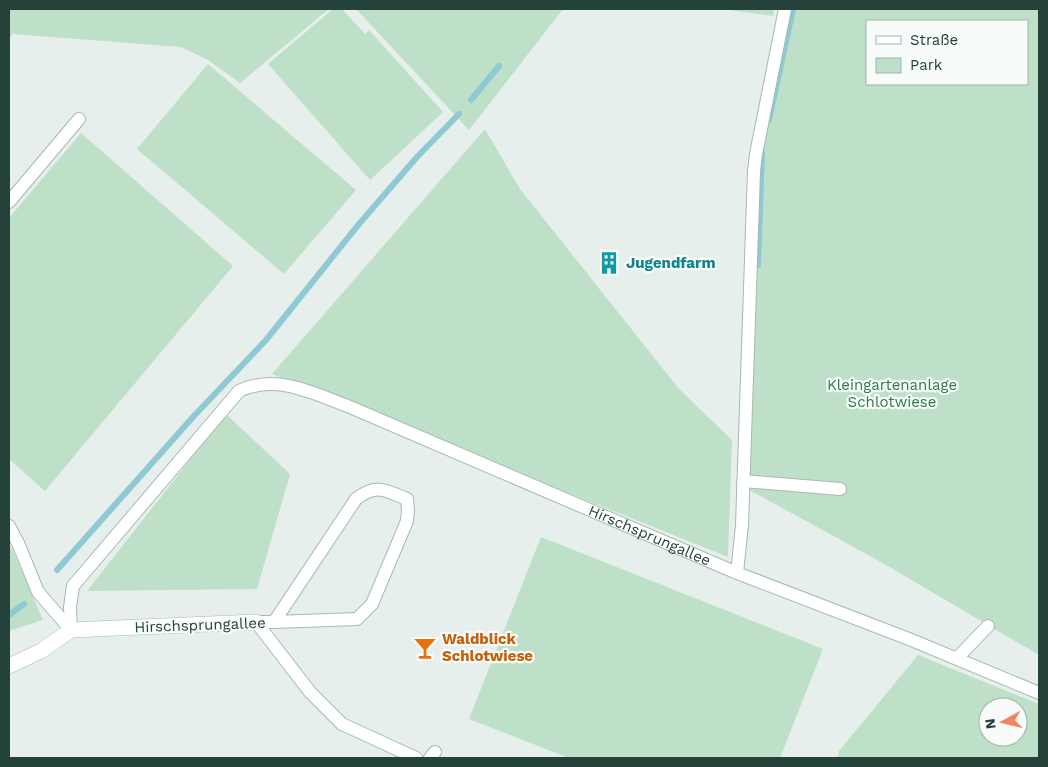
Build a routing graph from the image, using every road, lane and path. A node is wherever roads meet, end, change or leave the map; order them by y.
1 (784, 9) edge
2 (79, 119) dead end
3 (9, 202) edge
4 (743, 481) junction
5 (840, 489) dead end
6 (9, 526) edge
7 (736, 572) junction
8 (256, 622) junction
9 (274, 622) junction
10 (988, 626) dead end
11 (71, 630) junction
12 (957, 658) junction
13 (9, 666) edge
14 (1039, 693) edge
15 (416, 758) edge

1 - 4 lane
2 - 3 lane
4 - 5 lane
4 - 7 lane
6 - 11 lane
7 - 11 lane, Hirschsprungallee
7 - 12 lane, Hirschsprungallee
8 - 9 lane, Hirschsprungallee
8 - 11 street, Hirschsprungallee
8 - 15 lane
9 - 9 lane, Hirschsprungallee
10 - 12 lane
11 - 13 street
12 - 14 lane, Hirschsprungallee

